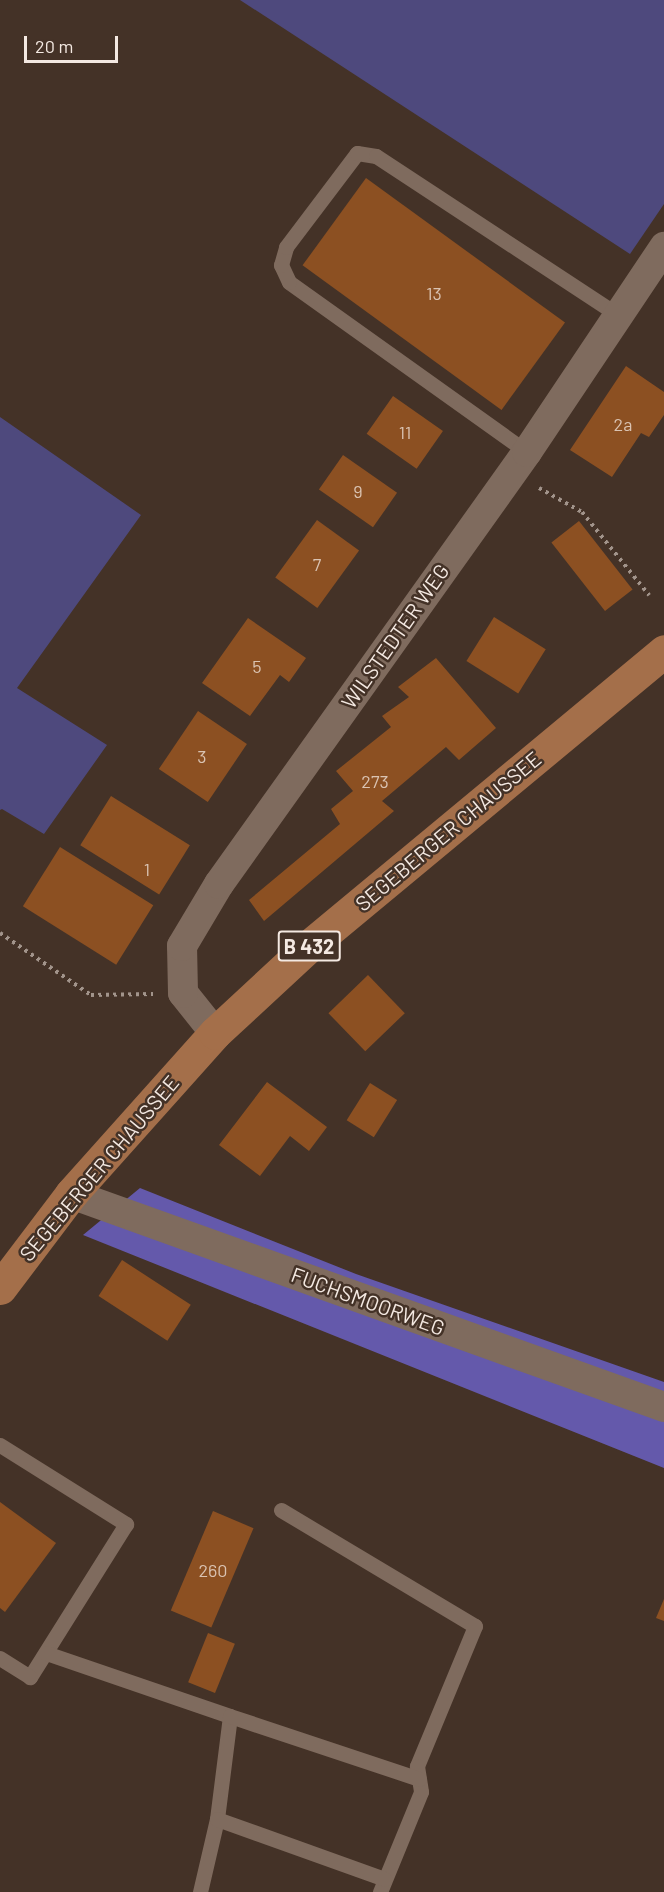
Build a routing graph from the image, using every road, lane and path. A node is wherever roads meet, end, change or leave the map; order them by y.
1 (664, 247) edge
2 (618, 315) junction
3 (519, 462) junction
4 (649, 595) dead end
5 (664, 651) edge
6 (0, 933) edge
7 (183, 993) junction
8 (215, 1033) junction
9 (71, 1194) junction
10 (0, 1288) edge
11 (664, 1407) edge
12 (0, 1445) edge
13 (281, 1510) dead end
14 (46, 1653) junction
15 (0, 1658) edge
16 (230, 1716) junction
17 (419, 1779) junction
18 (218, 1819) junction
19 (383, 1885) edge
20 (200, 1892) edge

1 - 2 street, WILSTEDTER WEG
2 - 3 street, WILSTEDTER WEG
2 - 3 lane
3 - 4 path
3 - 7 street, WILSTEDTER WEG
5 - 8 main road, SEGEBERGER CHAUSSEE / B 432
6 - 7 path
7 - 8 street
8 - 9 main road, SEGEBERGER CHAUSSEE / B 432
9 - 10 main road, SEGEBERGER CHAUSSEE / B 432
9 - 11 street, FUCHSMOORWEG
12 - 14 lane
13 - 17 lane
14 - 15 lane
14 - 16 lane
16 - 17 lane
16 - 18 lane
17 - 19 lane
18 - 19 lane
18 - 20 lane

